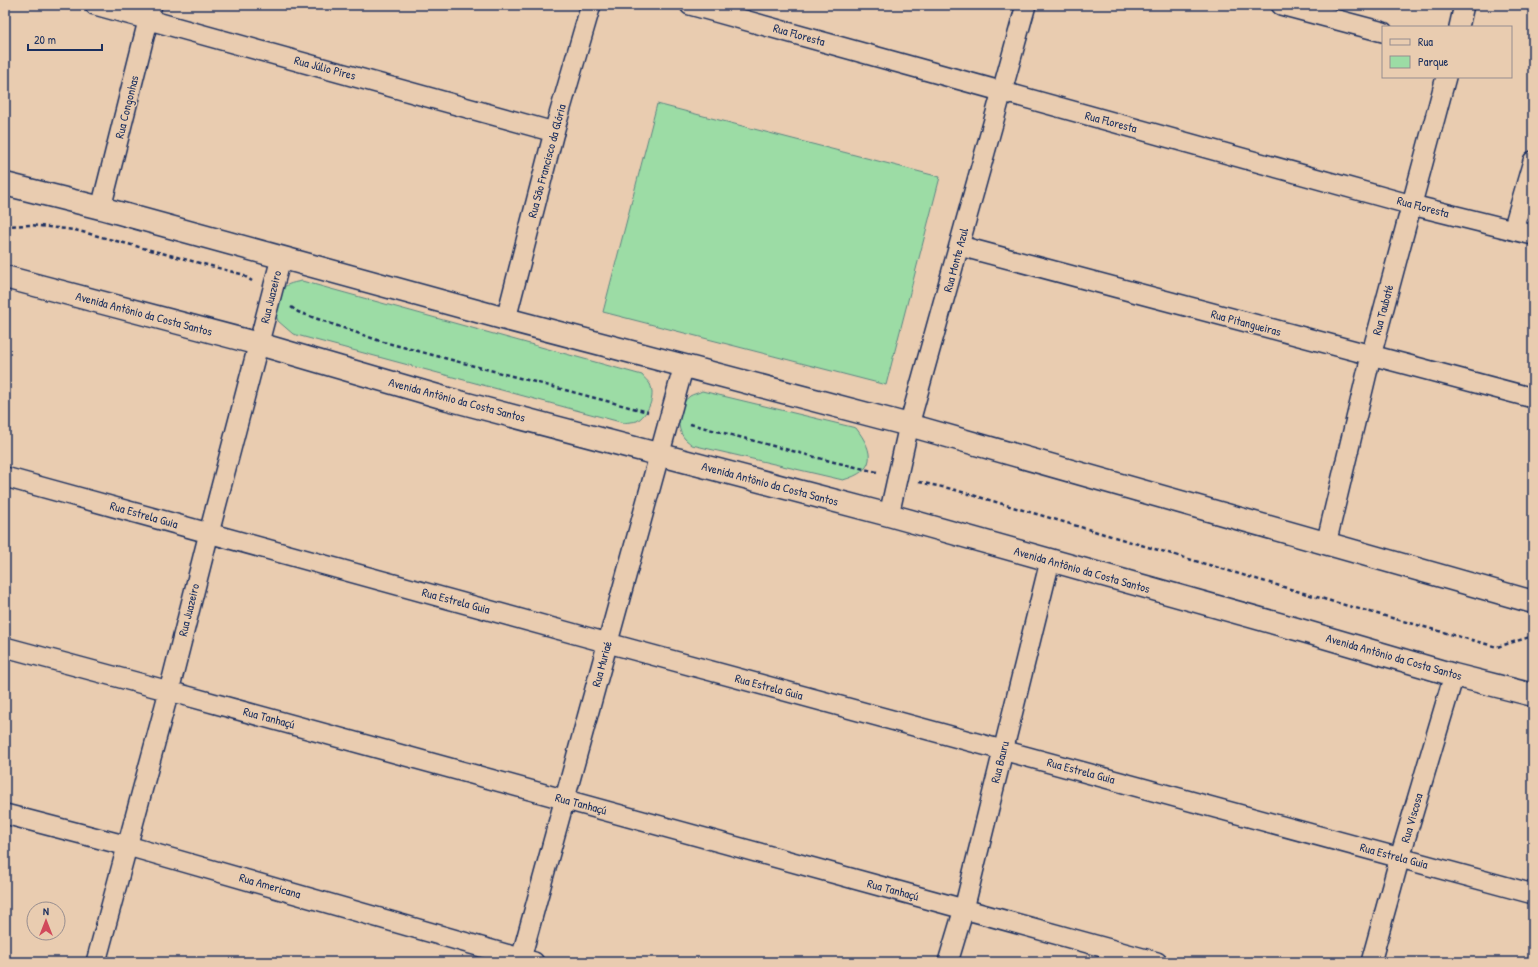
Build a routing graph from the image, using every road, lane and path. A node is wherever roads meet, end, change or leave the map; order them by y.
1 (95, 5) edge
2 (591, 5) edge
3 (690, 5) edge
4 (1026, 5) edge
5 (1281, 5) edge
6 (1464, 5) edge
7 (1306, 8) edge
8 (151, 12) edge
9 (1459, 26) edge
10 (1382, 32) edge
11 (1446, 78) edge
12 (1001, 92) junction
13 (554, 132) junction
14 (1533, 161) edge
15 (5, 184) edge
16 (1412, 204) junction
17 (101, 208) junction
18 (5, 226) edge
19 (1513, 230) junction
20 (1533, 235) edge
21 (960, 246) junction
22 (281, 258) junction
23 (5, 277) edge
24 (254, 282) dead end
25 (285, 303) dead end
26 (506, 319) junction
27 (259, 344) junction
28 (1371, 356) junction
29 (684, 365) junction
30 (1533, 398) edge
31 (648, 412) dead end
32 (687, 423) dead end
33 (909, 425) junction
34 (660, 454) junction
35 (878, 473) dead end
36 (5, 476) edge
37 (915, 481) dead end
38 (889, 515) junction
39 (208, 533) junction
40 (1326, 544) junction
41 (1050, 561) junction
42 (1533, 602) edge
43 (1533, 636) edge
44 (608, 643) junction
45 (5, 647) edge
46 (1454, 675) junction
47 (169, 691) junction
48 (1533, 695) edge
49 (1002, 750) junction
50 (565, 800) junction
51 (5, 814) edge
52 (128, 846) junction
53 (1400, 857) junction
54 (1533, 894) edge
55 (964, 909) junction
56 (524, 961) edge
57 (96, 962) edge
58 (948, 962) edge
59 (1157, 962) edge
60 (1372, 962) edge

1 - 8 street, Rua Júlio Pires
2 - 13 street, Rua São Francisco da Glória
3 - 12 street, Rua Floresta
4 - 12 street, Rua Monte Azul
5 - 7 street
6 - 9 street
7 - 10 street
8 - 13 street, Rua Júlio Pires
8 - 17 street, Rua Congonhas
11 - 16 street, Rua Taubaté
12 - 16 street, Rua Floresta
12 - 21 street, Rua Monte Azul
13 - 26 street, Rua São Francisco da Glória
14 - 19 street
15 - 17 street
16 - 19 street, Rua Floresta
16 - 28 street, Rua Taubaté
17 - 22 street
18 - 24 path
19 - 20 street, Rua Floresta
21 - 28 street, Rua Pitangueiras
21 - 33 street, Rua Monte Azul
22 - 26 street
22 - 27 street, Rua Juazeiro
23 - 27 street, Avenida Antônio da Costa Santos
25 - 31 path
26 - 29 street
27 - 34 street, Avenida Antônio da Costa Santos
27 - 39 street, Rua Juazeiro
28 - 30 street, Rua Pitangueiras
28 - 40 street, Rua Taubaté
29 - 33 street
29 - 34 street, Rua Muriaé
32 - 35 path
33 - 38 street, Rua Monte Azul
33 - 40 street
34 - 38 street, Avenida Antônio da Costa Santos
34 - 44 street, Rua Muriaé
36 - 39 street, Rua Estrela Guia
37 - 43 path
38 - 41 street, Avenida Antônio da Costa Santos
39 - 44 street, Rua Estrela Guia
39 - 47 street, Rua Juazeiro
40 - 42 street
41 - 46 street, Avenida Antônio da Costa Santos
41 - 49 street, Rua Bauru
44 - 49 street, Rua Estrela Guia
44 - 50 street, Rua Muriaé
45 - 47 street, Rua Tanhaçú
46 - 48 street, Avenida Antônio da Costa Santos
46 - 53 street, Rua Viscosa
47 - 50 street, Rua Tanhaçú
47 - 52 street, Rua Juazeiro
49 - 53 street, Rua Estrela Guia
49 - 55 street, Rua Bauru
50 - 55 street, Rua Tanhaçú
50 - 56 street, Rua Muriaé
51 - 52 street, Rua Americana
52 - 56 street, Rua Americana
52 - 57 street, Rua Juazeiro
53 - 54 street, Rua Estrela Guia
53 - 60 street, Rua Viscosa
55 - 58 street, Rua Bauru
55 - 59 street, Rua Tanhaçú

